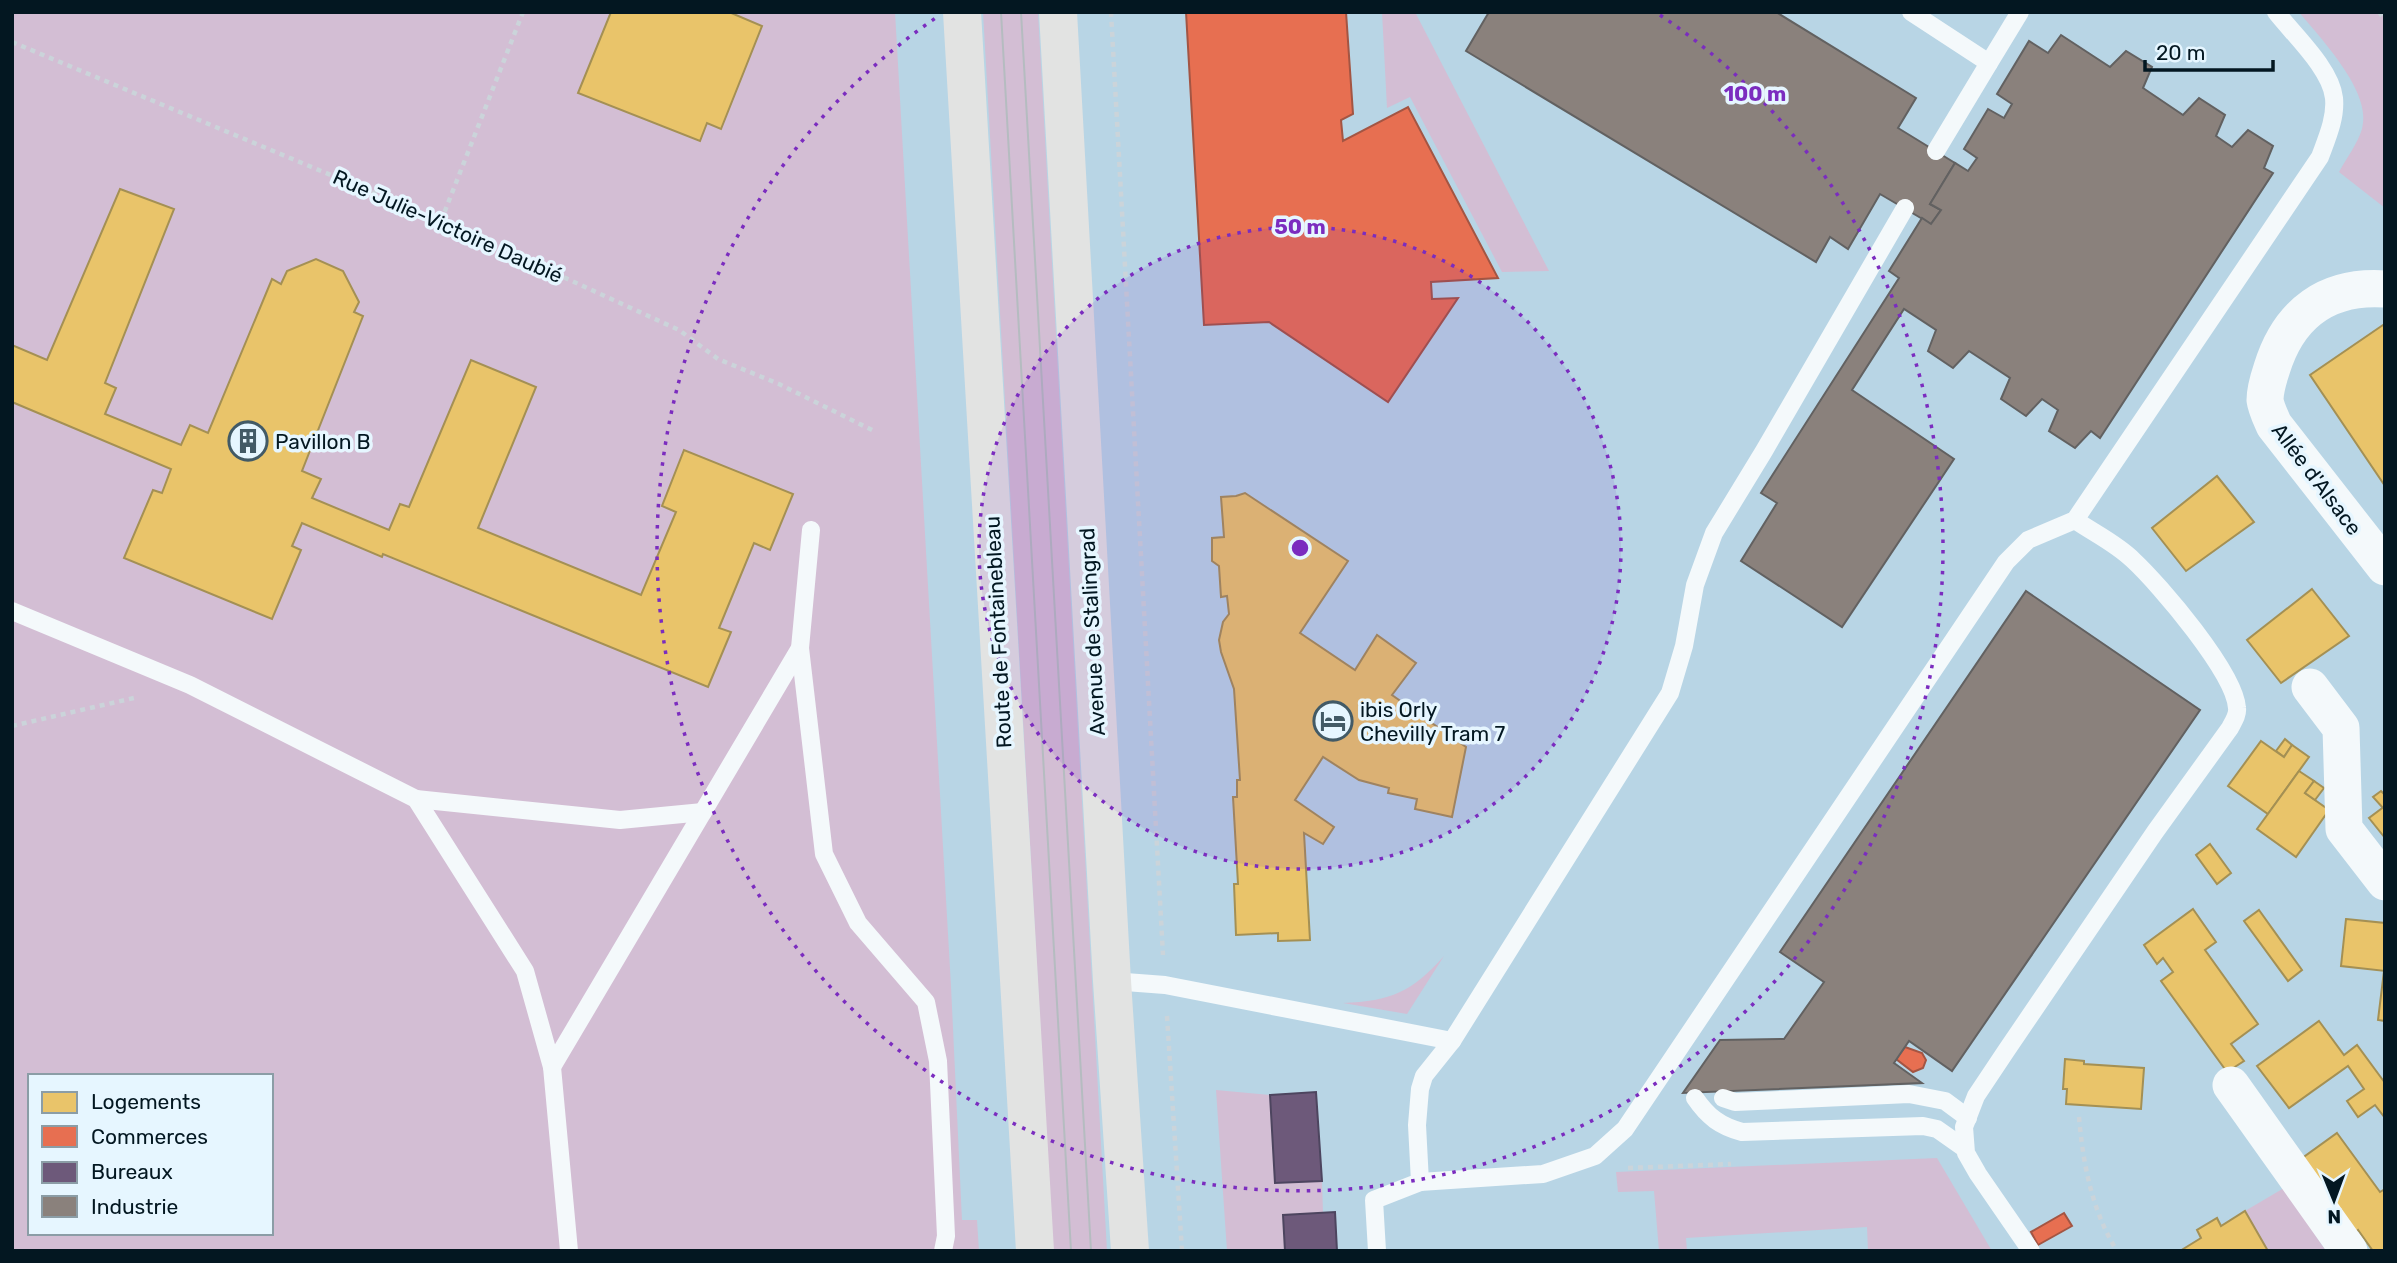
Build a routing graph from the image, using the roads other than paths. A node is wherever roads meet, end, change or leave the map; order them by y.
1 (962, 12) edge
2 (1058, 12) edge
3 (1912, 12) edge
4 (2020, 12) edge
5 (2276, 12) edge
6 (1989, 63) junction
7 (1936, 151) dead end
8 (1905, 208) dead end
9 (2385, 289) edge
10 (2075, 520) junction
11 (811, 530) dead end
12 (2385, 567) edge
13 (12, 611) edge
14 (800, 648) junction
15 (2310, 687) dead end
16 (416, 799) junction
17 (703, 812) junction
18 (2385, 882) edge
19 (1112, 981) junction
20 (1452, 1041) junction
21 (552, 1067) junction
22 (2231, 1085) dead end
23 (1695, 1098) dead end
24 (1723, 1098) dead end
25 (1968, 1118) junction
26 (1964, 1149) junction
27 (1420, 1182) junction
28 (569, 1251) edge
29 (943, 1251) edge
30 (1035, 1251) edge
31 (1130, 1251) edge
32 (1377, 1251) edge
33 (2031, 1251) edge
34 (2349, 1251) edge

1 - 30 main road, Route de Fontainebleau
2 - 19 main road, Avenue de Stalingrad
3 - 6 lane
4 - 6 lane
5 - 10 lane
6 - 7 lane
8 - 20 lane
9 - 12 street, Allée d'Alsace
10 - 25 lane
10 - 27 lane
11 - 14 lane
13 - 16 lane
14 - 17 lane
14 - 29 lane
15 - 18 street
16 - 17 lane
16 - 21 lane
17 - 21 lane
19 - 20 lane
19 - 31 main road, Avenue de Stalingrad
20 - 27 lane
21 - 28 lane
22 - 34 street
23 - 26 lane
24 - 25 lane
25 - 26 lane
26 - 33 lane
27 - 32 lane

